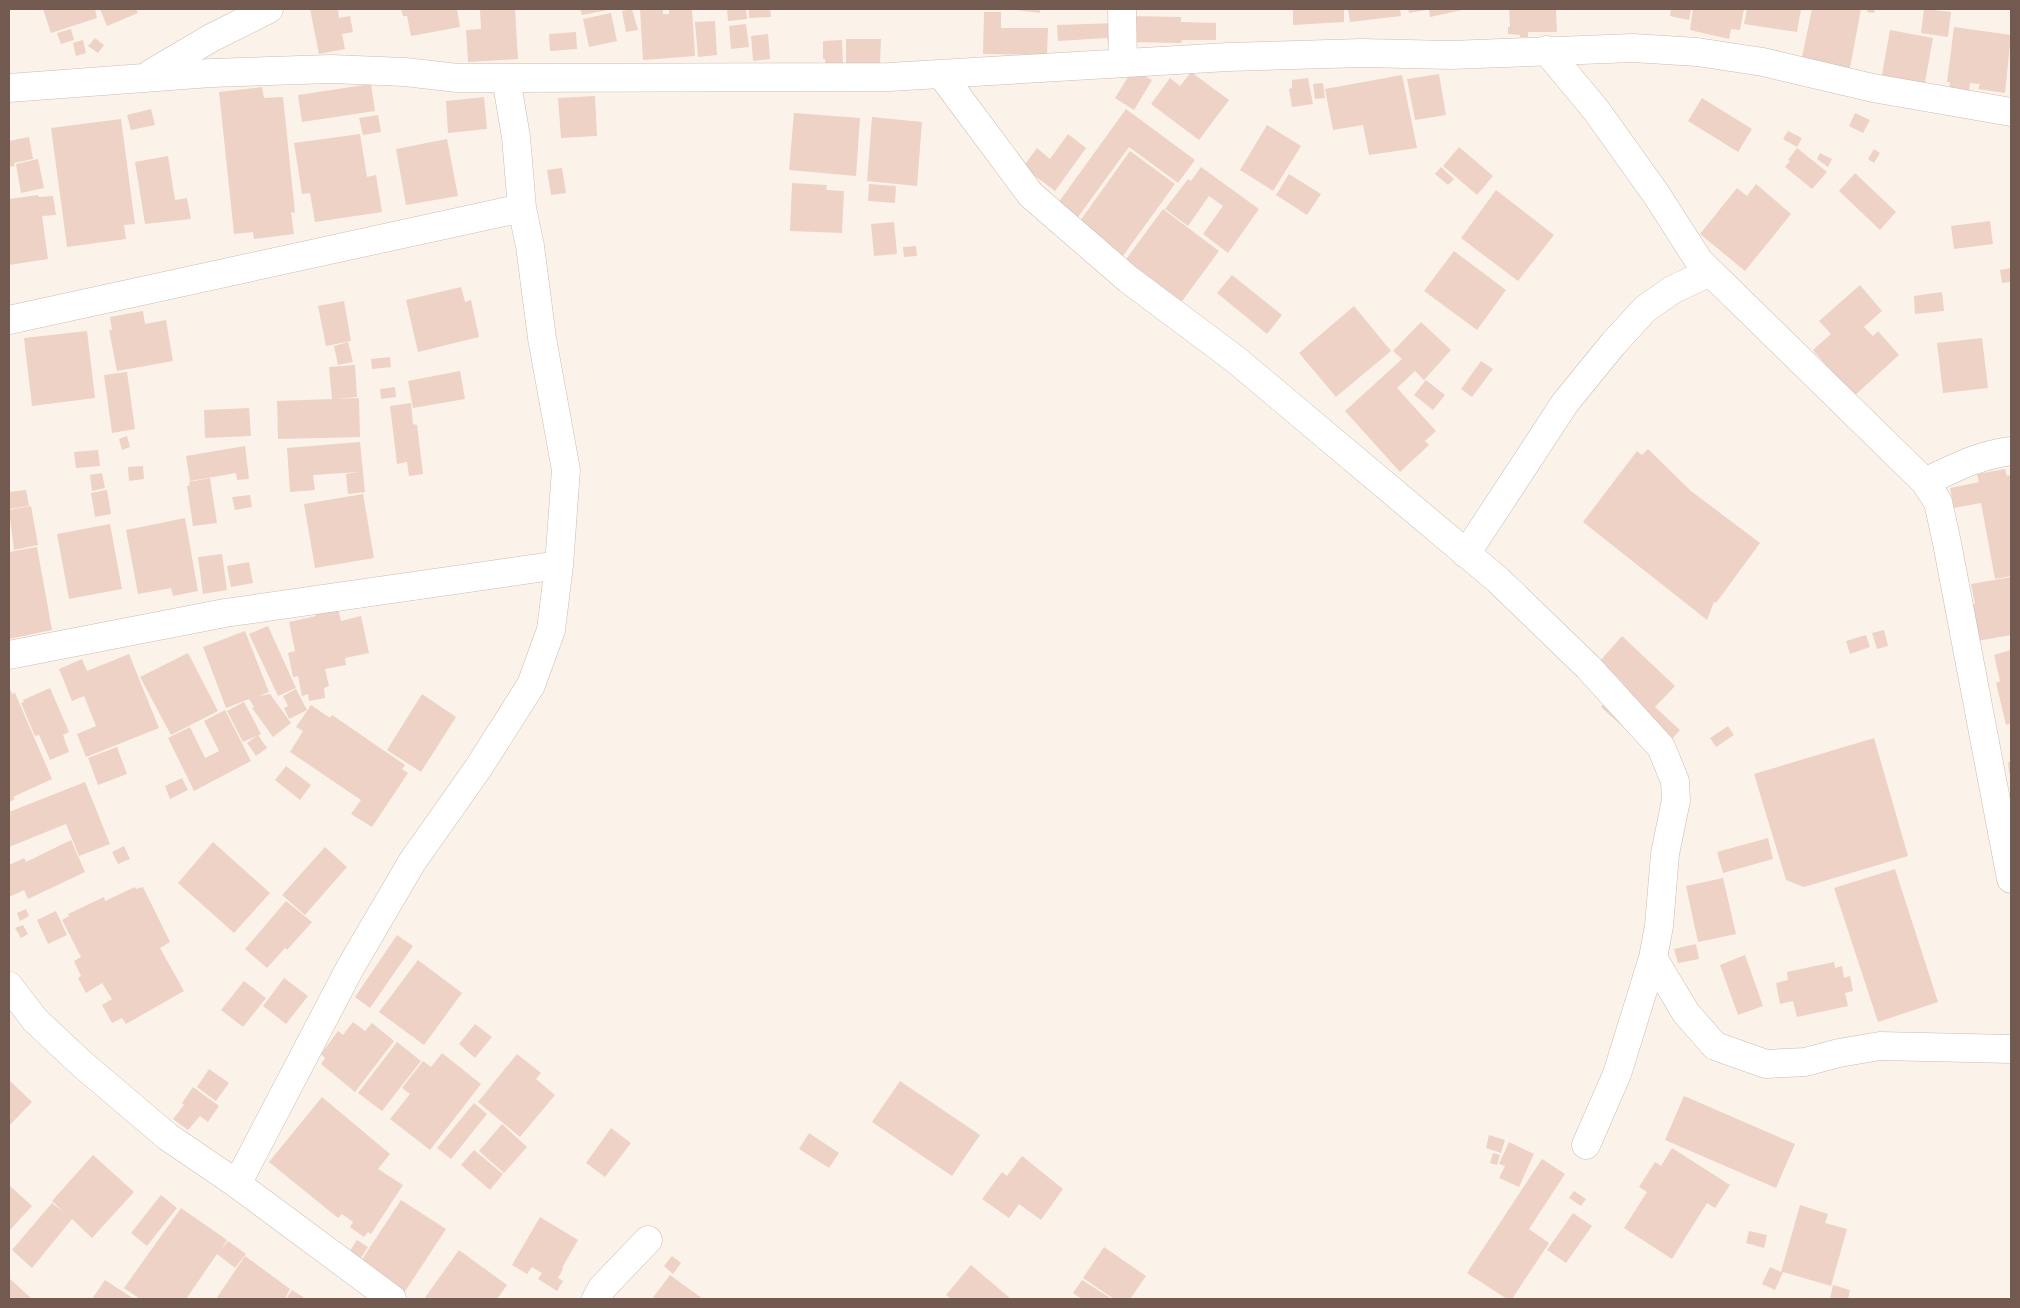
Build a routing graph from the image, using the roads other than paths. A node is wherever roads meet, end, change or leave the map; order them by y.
1 (269, 9) edge
2 (1122, 9) edge
3 (1546, 50) junction
4 (1123, 63) junction
5 (942, 74) junction
6 (144, 78) junction
7 (506, 78) junction
8 (9, 88) edge
9 (2011, 112) edge
10 (522, 208) junction
11 (1710, 272) junction
12 (9, 320) edge
13 (2011, 451) edge
14 (1925, 482) junction
15 (1466, 554) junction
16 (559, 565) junction
17 (9, 654) edge
18 (2011, 879) edge
19 (1653, 958) junction
20 (9, 986) edge
21 (2011, 1049) edge
22 (1586, 1146) dead end
23 (237, 1184) junction
24 (648, 1240) dead end
25 (392, 1299) edge
26 (596, 1299) edge

1 - 6 street
2 - 4 street
3 - 4 street
3 - 9 street
3 - 11 street
4 - 5 street
5 - 7 street
5 - 15 street
6 - 7 street
6 - 8 street
7 - 10 street
10 - 12 street
10 - 16 street
11 - 14 street
11 - 15 street
13 - 14 street
14 - 18 street
15 - 19 street
16 - 17 street
16 - 23 street
19 - 21 street
19 - 22 street
20 - 23 street
23 - 25 street
24 - 26 street

